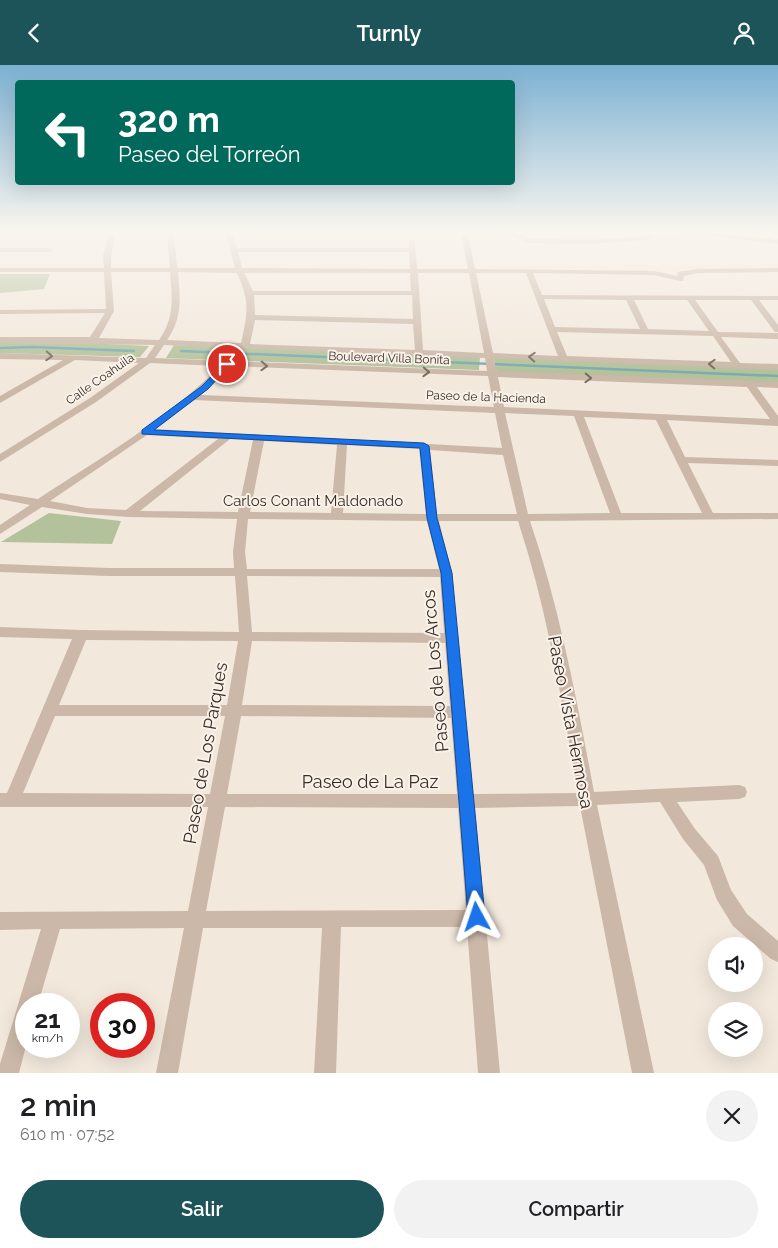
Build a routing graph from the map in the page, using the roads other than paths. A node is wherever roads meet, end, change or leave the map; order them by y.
1 (108, 278) edge
2 (174, 278) edge
3 (243, 278) edge
4 (415, 278) edge
5 (474, 278) edge
6 (532, 278) edge
7 (657, 278) edge
8 (683, 278) edge
9 (687, 288) junction
10 (250, 293) junction
11 (416, 293) junction
12 (539, 297) junction
13 (628, 297) junction
14 (752, 298) junction
15 (778, 298) edge
16 (110, 311) junction
17 (0, 312) edge
18 (251, 317) junction
19 (417, 323) junction
20 (551, 329) junction
21 (778, 330) edge
22 (645, 332) junction
23 (715, 334) junction
24 (778, 336) edge
25 (93, 340) junction
26 (0, 341) edge
27 (160, 344) junction
28 (245, 346) junction
29 (419, 352) junction
30 (0, 356) edge
31 (489, 356) junction
32 (72, 358) junction
33 (563, 358) junction
34 (149, 360) junction
35 (227, 364) junction
36 (737, 365) junction
37 (778, 367) edge
38 (492, 373) junction
39 (750, 384) junction
40 (778, 385) edge
41 (0, 389) edge
42 (19, 390) junction
43 (192, 397) junction
44 (0, 400) edge
45 (499, 410) junction
46 (578, 414) junction
47 (660, 417) junction
48 (778, 422) edge
49 (145, 432) junction
50 (227, 437) junction
51 (259, 438) junction
52 (342, 442) junction
53 (424, 446) junction
54 (508, 452) junction
55 (0, 459) edge
56 (681, 459) junction
57 (778, 463) edge
58 (0, 496) edge
59 (42, 503) junction
60 (129, 514) junction
61 (242, 516) junction
62 (337, 516) junction
63 (709, 516) junction
64 (778, 516) edge
65 (523, 517) junction
66 (617, 517) junction
67 (432, 518) junction
68 (0, 530) edge
69 (0, 568) edge
70 (241, 572) junction
71 (446, 573) junction
72 (0, 631) edge
73 (81, 635) junction
74 (246, 636) junction
75 (452, 637) junction
76 (49, 710) junction
77 (234, 711) junction
78 (459, 712) junction
79 (739, 792) dead end
80 (664, 795) junction
81 (586, 798) junction
82 (6, 800) edge
83 (217, 801) junction
84 (467, 801) junction
85 (477, 917) junction
86 (332, 919) junction
87 (195, 920) junction
88 (0, 921) edge
89 (53, 921) junction
90 (778, 953) edge
91 (31, 993) edge
92 (15, 1048) edge
93 (8, 1073) edge
94 (167, 1073) edge
95 (325, 1073) edge
96 (489, 1073) edge
97 (643, 1073) edge

1 - 16 street
2 - 27 street, Calle Coahuila
3 - 10 street
4 - 11 street
5 - 31 street
6 - 12 street
7 - 9 street
8 - 9 street
9 - 13 street
9 - 14 street
9 - 23 street
10 - 11 street
10 - 18 street
11 - 19 street
12 - 13 street
12 - 20 street
13 - 22 street
14 - 15 street
14 - 21 street
16 - 17 street
16 - 25 street
18 - 19 street
18 - 28 street
19 - 29 street
20 - 22 street
20 - 33 street
22 - 23 street
23 - 24 street
23 - 36 street
25 - 26 street, Boulevard Villa Bonita
25 - 27 street, Boulevard Villa Bonita
27 - 28 street, Boulevard Villa Bonita
27 - 34 street, Calle Coahuila
28 - 29 street, Boulevard Villa Bonita
29 - 31 street, Boulevard Villa Bonita
30 -> 32 street, Boulevard Villa Bonita
33 -> 31 street, Boulevard Villa Bonita
31 - 38 street, Paseo Vista Hermosa
32 - 34 street, Boulevard Villa Bonita
32 - 42 street
36 -> 33 street, Boulevard Villa Bonita
34 - 35 street, Boulevard Villa Bonita
34 - 55 street, Calle Coahuila
35 -> 38 street, Boulevard Villa Bonita
35 - 43 street
36 - 37 street, Boulevard Villa Bonita
38 -> 39 street, Boulevard Villa Bonita
38 - 45 street, Paseo Vista Hermosa
39 - 40 street, Boulevard Villa Bonita
39 - 48 street
41 - 42 street
42 - 44 street
43 - 45 street, Paseo de la Hacienda
43 - 49 street
45 - 46 street, Paseo de la Hacienda
45 - 54 street, Paseo Vista Hermosa
46 - 47 street, Paseo de la Hacienda
46 - 66 street
47 - 48 street, Paseo de la Hacienda
47 - 56 street
49 - 50 street
49 - 59 street
50 - 51 street
50 - 60 street
51 - 52 street
51 - 61 street, Paseo de Los Parques
52 - 53 street
52 - 62 street
53 - 54 street
53 - 67 street, Paseo de Los Arcos
54 - 65 street, Paseo Vista Hermosa
56 - 57 street
56 - 63 street
58 - 59 street, Carlos Conant Maldonado
59 - 60 street, Carlos Conant Maldonado
59 - 68 street
60 - 61 street, Carlos Conant Maldonado
61 - 62 street, Carlos Conant Maldonado
61 - 70 street, Paseo de Los Parques
62 - 67 street, Carlos Conant Maldonado
63 - 64 street, Carlos Conant Maldonado
63 - 66 street, Carlos Conant Maldonado
65 - 66 street, Carlos Conant Maldonado
65 - 67 street, Carlos Conant Maldonado
65 - 81 street, Paseo Vista Hermosa
67 - 71 street, Paseo de Los Arcos
69 - 70 street
70 - 71 street
70 - 74 street, Paseo de Los Parques
71 - 75 street, Paseo de Los Arcos
72 - 73 street
73 - 74 street
73 - 76 street
74 - 75 street
74 - 77 street, Paseo de Los Parques
75 - 78 street, Paseo de Los Arcos
76 - 77 street
76 - 82 street
77 - 78 street
77 - 83 street, Paseo de Los Parques
78 - 84 street, Paseo de Los Arcos
79 - 80 street, Paseo de La Paz
80 - 81 street, Paseo de La Paz
80 - 90 street
81 - 84 street, Paseo de La Paz
81 - 97 street, Paseo Vista Hermosa
82 - 83 street, Paseo de La Paz
83 - 84 street, Paseo de La Paz
83 - 87 street, Paseo de Los Parques
84 - 85 street, Paseo de Los Arcos
85 - 86 street
85 - 96 street, Paseo de Los Arcos
86 - 87 street
86 - 95 street
87 - 89 street
87 - 94 street, Paseo de Los Parques
88 - 89 street
89 - 91 street
92 - 93 street

